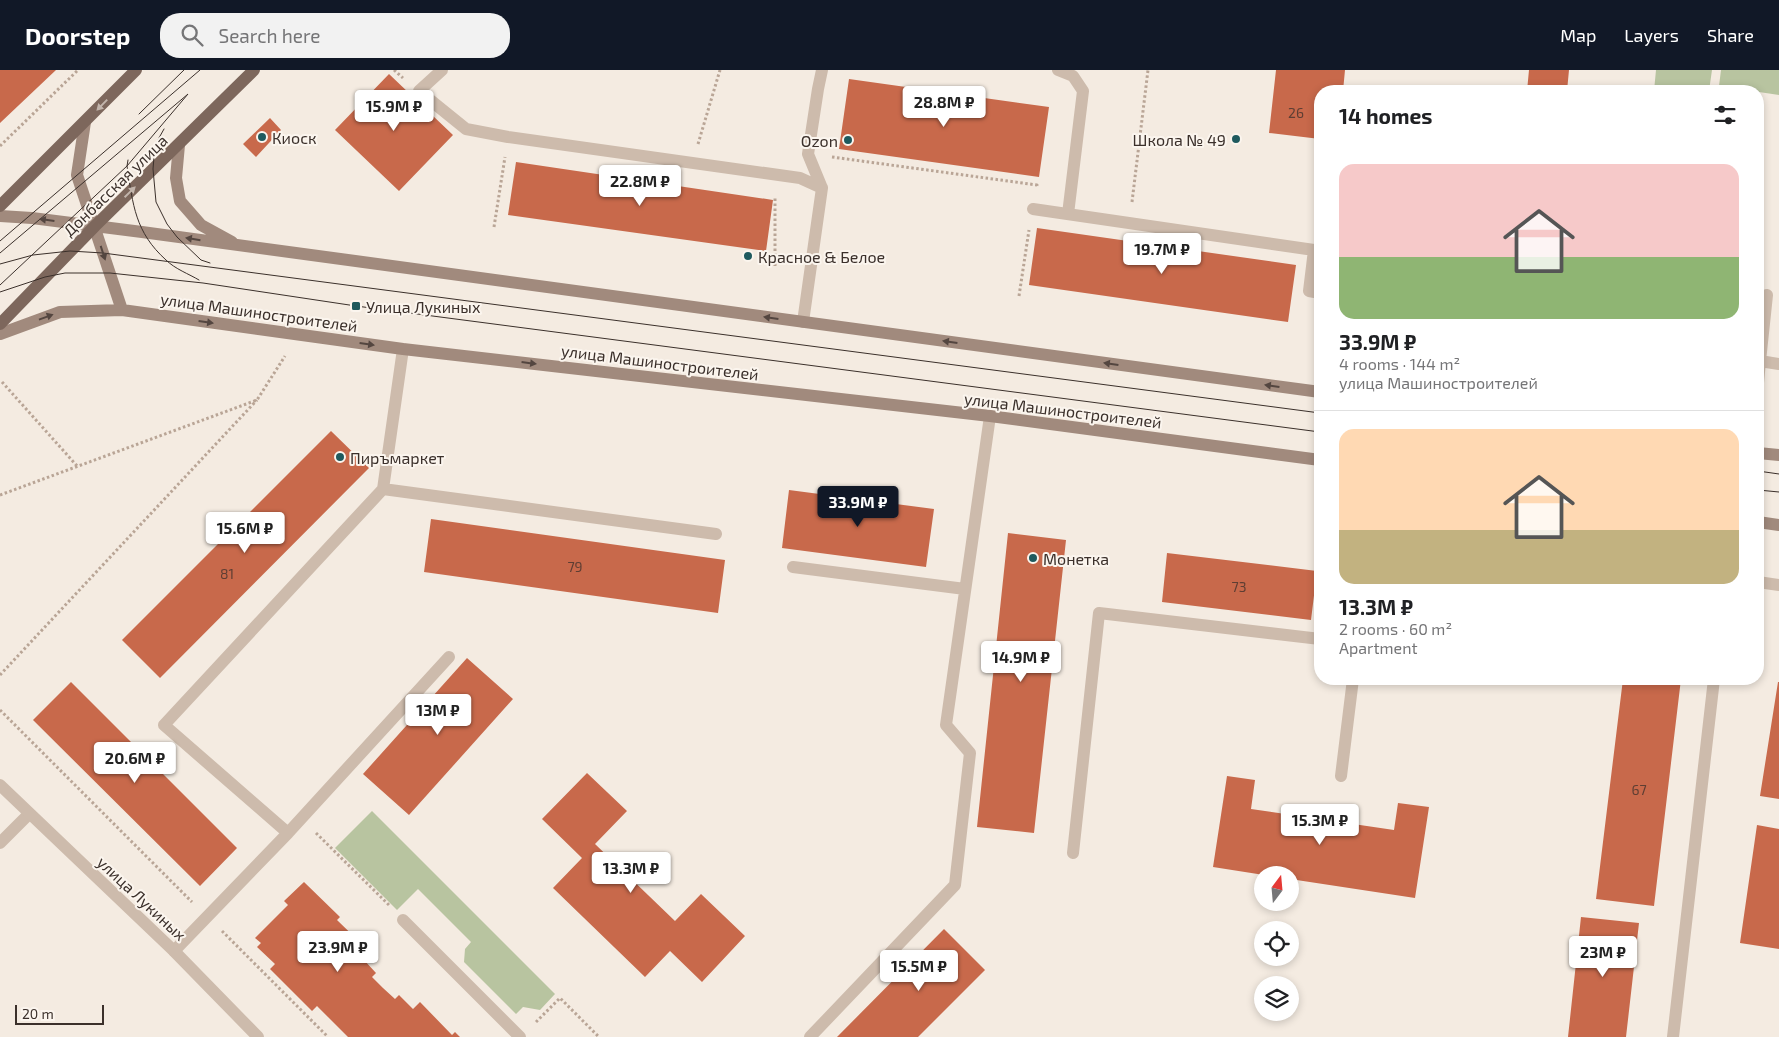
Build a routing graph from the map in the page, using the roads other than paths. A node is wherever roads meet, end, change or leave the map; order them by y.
1 (136, 70) edge
2 (254, 70) edge
3 (442, 70) edge
4 (822, 70) edge
5 (1058, 70) edge
6 (86, 122) junction
7 (179, 145) junction
8 (822, 188) junction
9 (0, 206) edge
10 (1033, 209) road end
11 (1068, 214) junction
12 (0, 216) edge
13 (95, 226) junction
14 (241, 246) junction
15 (1314, 250) edge
16 (1314, 250) edge
17 (1314, 292) edge
18 (1767, 295) dead end
19 (122, 310) junction
20 (804, 322) junction
21 (1764, 323) edge
22 (0, 324) edge
23 (0, 334) edge
24 (403, 349) junction
25 (1764, 362) edge
26 (1779, 364) edge
27 (1314, 391) edge
28 (990, 416) junction
29 (1764, 454) edge
30 (1779, 455) edge
31 (1314, 459) edge
32 (383, 489) junction
33 (1764, 523) edge
34 (1779, 524) edge
35 (716, 534) dead end
36 (793, 567) dead end
37 (1764, 583) edge
38 (1779, 585) edge
39 (965, 588) junction
40 (1314, 638) edge
41 (449, 657) dead end
42 (1352, 685) edge
43 (1713, 685) edge
44 (1341, 776) dead end
45 (0, 785) edge
46 (29, 814) junction
47 (288, 833) junction
48 (0, 843) edge
49 (1073, 853) dead end
50 (403, 920) road end
51 (174, 950) junction
52 (258, 1037) edge
53 (520, 1037) edge
54 (810, 1037) edge
55 (1673, 1037) edge

1 -> 6 main road
2 - 7 main road, Донбасская улица
3 - 8 street
4 - 8 street
5 - 11 street
6 - 9 main road
6 - 13 main road
13 -> 7 main road, Донбасская улица
7 - 14 main road
8 - 20 street
10 - 11 street
11 - 15 street
13 -> 12 main road
14 -> 13 main road
13 -> 19 main road
13 - 22 main road, Донбасская улица
20 -> 14 main road
16 - 17 street
18 - 21 street
23 -> 19 main road, улица Машиностроителей
19 -> 24 main road, улица Машиностроителей
27 -> 20 main road
24 -> 28 main road, улица Машиностроителей
24 - 32 street
25 - 26 street
28 - 31 main road, улица Машиностроителей
28 - 39 street
29 - 30 main road
32 - 35 street
32 - 47 street
33 - 34 main road
36 - 39 street
37 - 38 street
39 - 54 street
40 - 49 street
41 - 47 street
42 - 44 street
43 - 55 street
45 - 46 street, улица Лукиных
46 - 48 street
46 - 51 street, улица Лукиных
47 - 51 street
50 - 53 street
51 - 52 street, улица Лукиных

